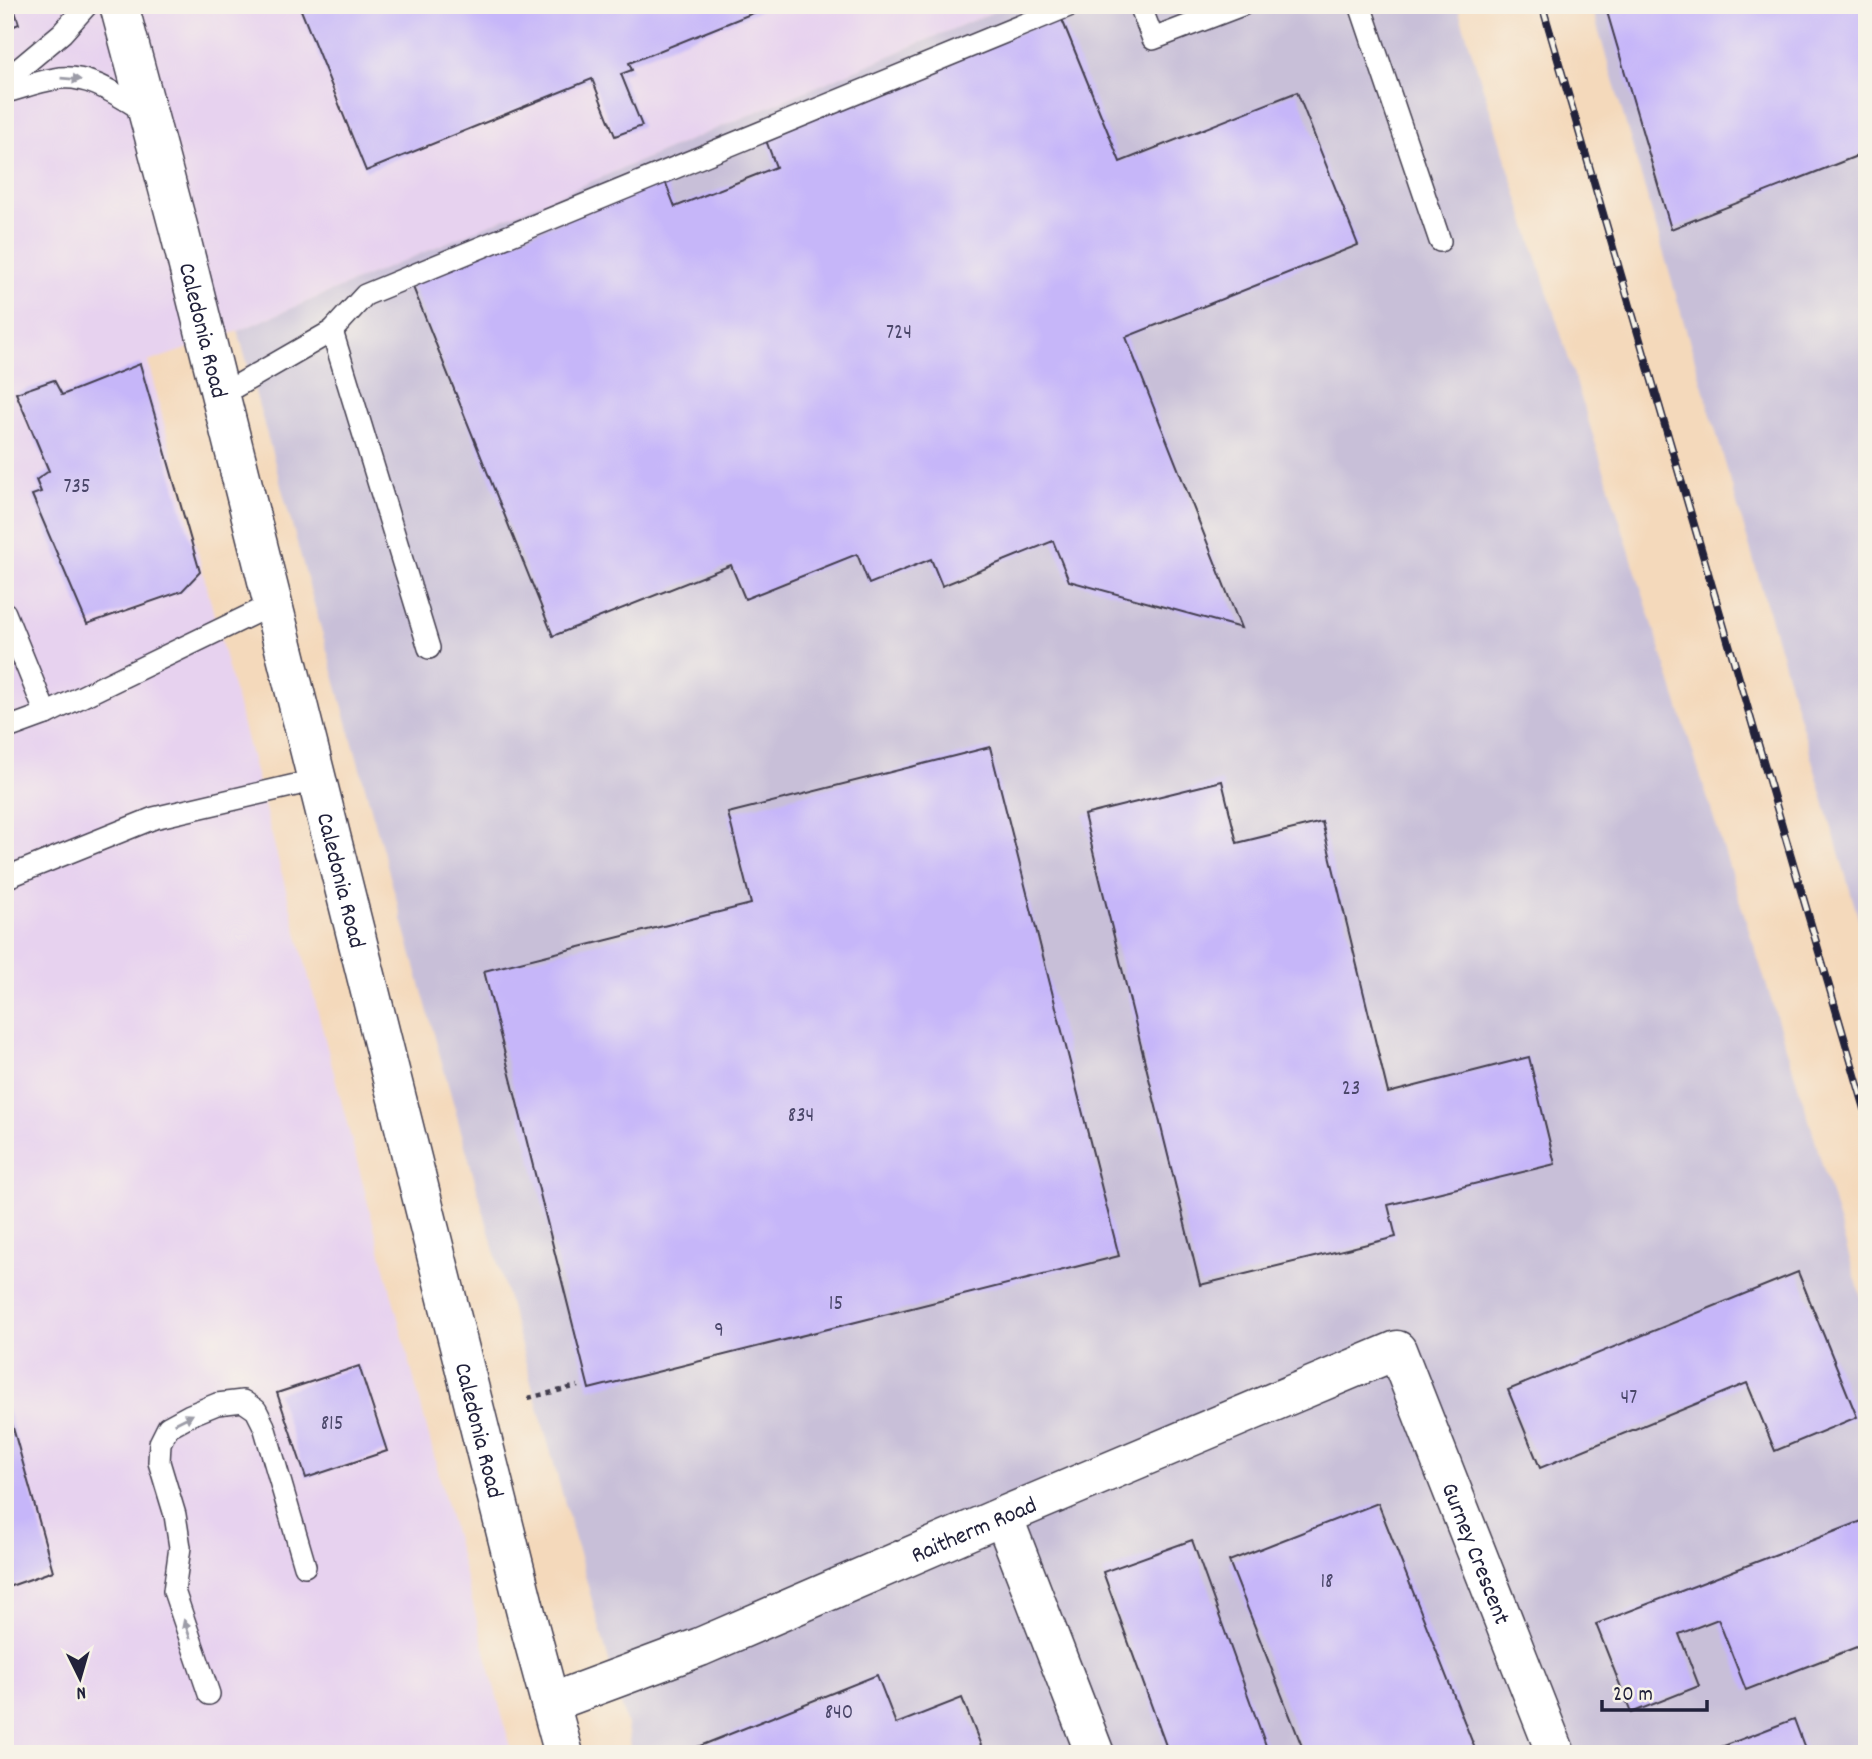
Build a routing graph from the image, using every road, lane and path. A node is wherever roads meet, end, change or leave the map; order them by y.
1 (87, 5) edge
2 (119, 5) edge
3 (1071, 5) edge
4 (1140, 5) edge
5 (1242, 5) edge
6 (1360, 5) edge
7 (5, 91) edge
8 (146, 112) junction
9 (1440, 241) dead end
10 (332, 331) junction
11 (221, 396) junction
12 (273, 604) junction
13 (5, 613) edge
14 (429, 648) dead end
15 (46, 714) junction
16 (5, 729) edge
17 (317, 780) junction
18 (5, 878) edge
19 (1397, 1350) joint
20 (578, 1386) dead end
21 (528, 1398) dead end
22 (1003, 1516) junction
23 (304, 1566) dead end
24 (209, 1694) dead end
25 (550, 1703) junction
26 (564, 1754) edge
27 (1095, 1754) edge
28 (1556, 1754) edge

1 - 7 lane
2 - 8 street, Caledonia Road
3 - 10 lane
4 - 5 lane
6 - 9 lane
7 -> 8 lane
8 - 11 street, Caledonia Road
10 - 11 lane
10 - 14 lane
11 - 12 street, Caledonia Road
12 - 15 lane
12 - 17 street, Caledonia Road
13 - 15 lane
15 - 16 lane
17 - 18 lane
17 - 25 street, Caledonia Road
19 - 22 street, Raitherm Road
19 - 28 street, Gurney Crescent
20 - 21 path
22 - 25 street, Raitherm Road
22 - 27 street
24 -> 23 lane
25 - 26 street, Caledonia Road

